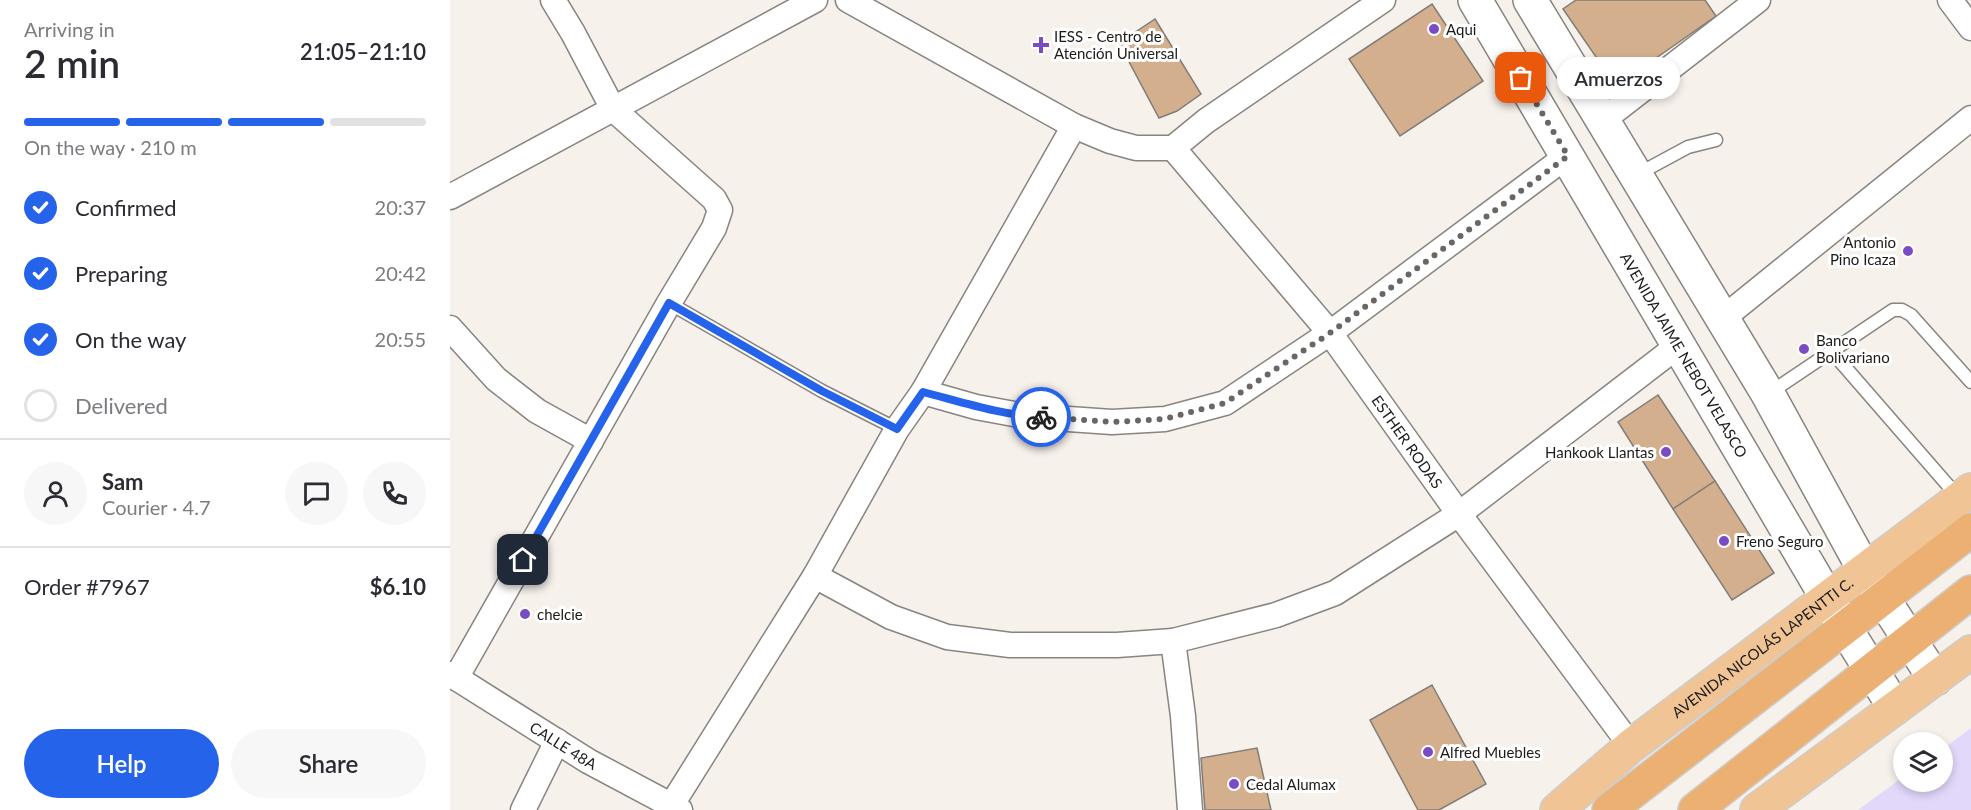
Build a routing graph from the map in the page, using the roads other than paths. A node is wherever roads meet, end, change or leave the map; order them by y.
1 (553, 0) edge
2 (815, 0) edge
3 (848, 0) edge
4 (1383, 0) edge
5 (1475, 0) edge
6 (1530, 0) edge
7 (1758, 0) edge
8 (1950, 0) edge
9 (1971, 28) edge
10 (613, 109) junction
11 (1971, 118) edge
12 (1603, 120) junction
13 (1074, 126) junction
14 (1716, 140) dead end
15 (1173, 148) junction
16 (1568, 156) junction
17 (1637, 175) junction
18 (450, 197) edge
19 (669, 303) junction
20 (1722, 319) junction
21 (450, 328) edge
22 (1330, 333) junction
23 (1679, 345) junction
24 (1832, 352) junction
25 (1971, 382) edge
26 (923, 392) junction
27 (1768, 394) junction
28 (897, 429) junction
29 (591, 441) junction
30 (1965, 494) edge
31 (1459, 514) junction
32 (1971, 530) edge
33 (1865, 571) junction
34 (815, 576) junction
35 (1971, 592) edge
36 (1828, 599) junction
37 (1883, 599) junction
38 (1845, 628) junction
39 (1910, 640) junction
40 (1173, 641) junction
41 (1971, 652) edge
42 (1871, 670) junction
43 (453, 676) edge
44 (1935, 679) junction
45 (1895, 708) junction
46 (557, 741) junction
47 (1631, 746) junction
48 (676, 808) edge
49 (523, 810) edge
50 (1191, 810) edge
51 (1557, 810) edge
52 (1609, 810) edge
53 (1695, 810) edge
54 (1757, 810) edge

1 - 10 street
2 - 10 street
3 - 13 street
4 - 15 street
5 - 16 main road, AVENIDA JAIME NEBOT VELASCO
6 - 12 main road
7 - 12 street
8 - 9 street
10 - 18 street
10 - 19 street
11 - 20 street
12 - 17 main road
13 - 15 street
13 - 26 street
14 - 17 lane
15 - 22 street, ESTHER RODAS
16 - 22 street
16 - 23 main road, AVENIDA JAIME NEBOT VELASCO
17 - 20 main road
19 - 28 lane
19 - 29 street
20 - 27 main road
21 - 29 street
22 - 26 street
22 - 31 street, ESTHER RODAS
23 - 31 street
23 - 36 main road, AVENIDA JAIME NEBOT VELASCO
24 - 25 lane
24 - 27 lane
24 - 30 lane
26 - 28 street
27 - 33 main road
28 - 34 street
29 - 43 street
30 - 33 main road, AVENIDA NICOLÁS LAPENTTI C.
31 - 40 street
31 - 47 street, ESTHER RODAS
32 - 37 highway
33 - 36 main road, AVENIDA NICOLÁS LAPENTTI C.
33 - 37 main road
34 - 40 street
34 - 48 street
35 - 39 highway
36 - 38 main road, AVENIDA JAIME NEBOT VELASCO
36 - 47 main road, AVENIDA NICOLÁS LAPENTTI C.
37 - 38 highway
37 - 39 main road
38 - 42 main road, AVENIDA JAIME NEBOT VELASCO
38 - 52 highway
39 - 42 highway
39 - 44 main road
40 - 50 street
41 - 44 main road
42 - 45 main road, AVENIDA JAIME NEBOT VELASCO
42 - 53 highway
43 - 46 street, CALLE 48A
44 - 45 main road
45 - 54 main road
46 - 48 street, CALLE 48A
46 - 49 street
47 - 51 main road, AVENIDA NICOLÁS LAPENTTI C.

